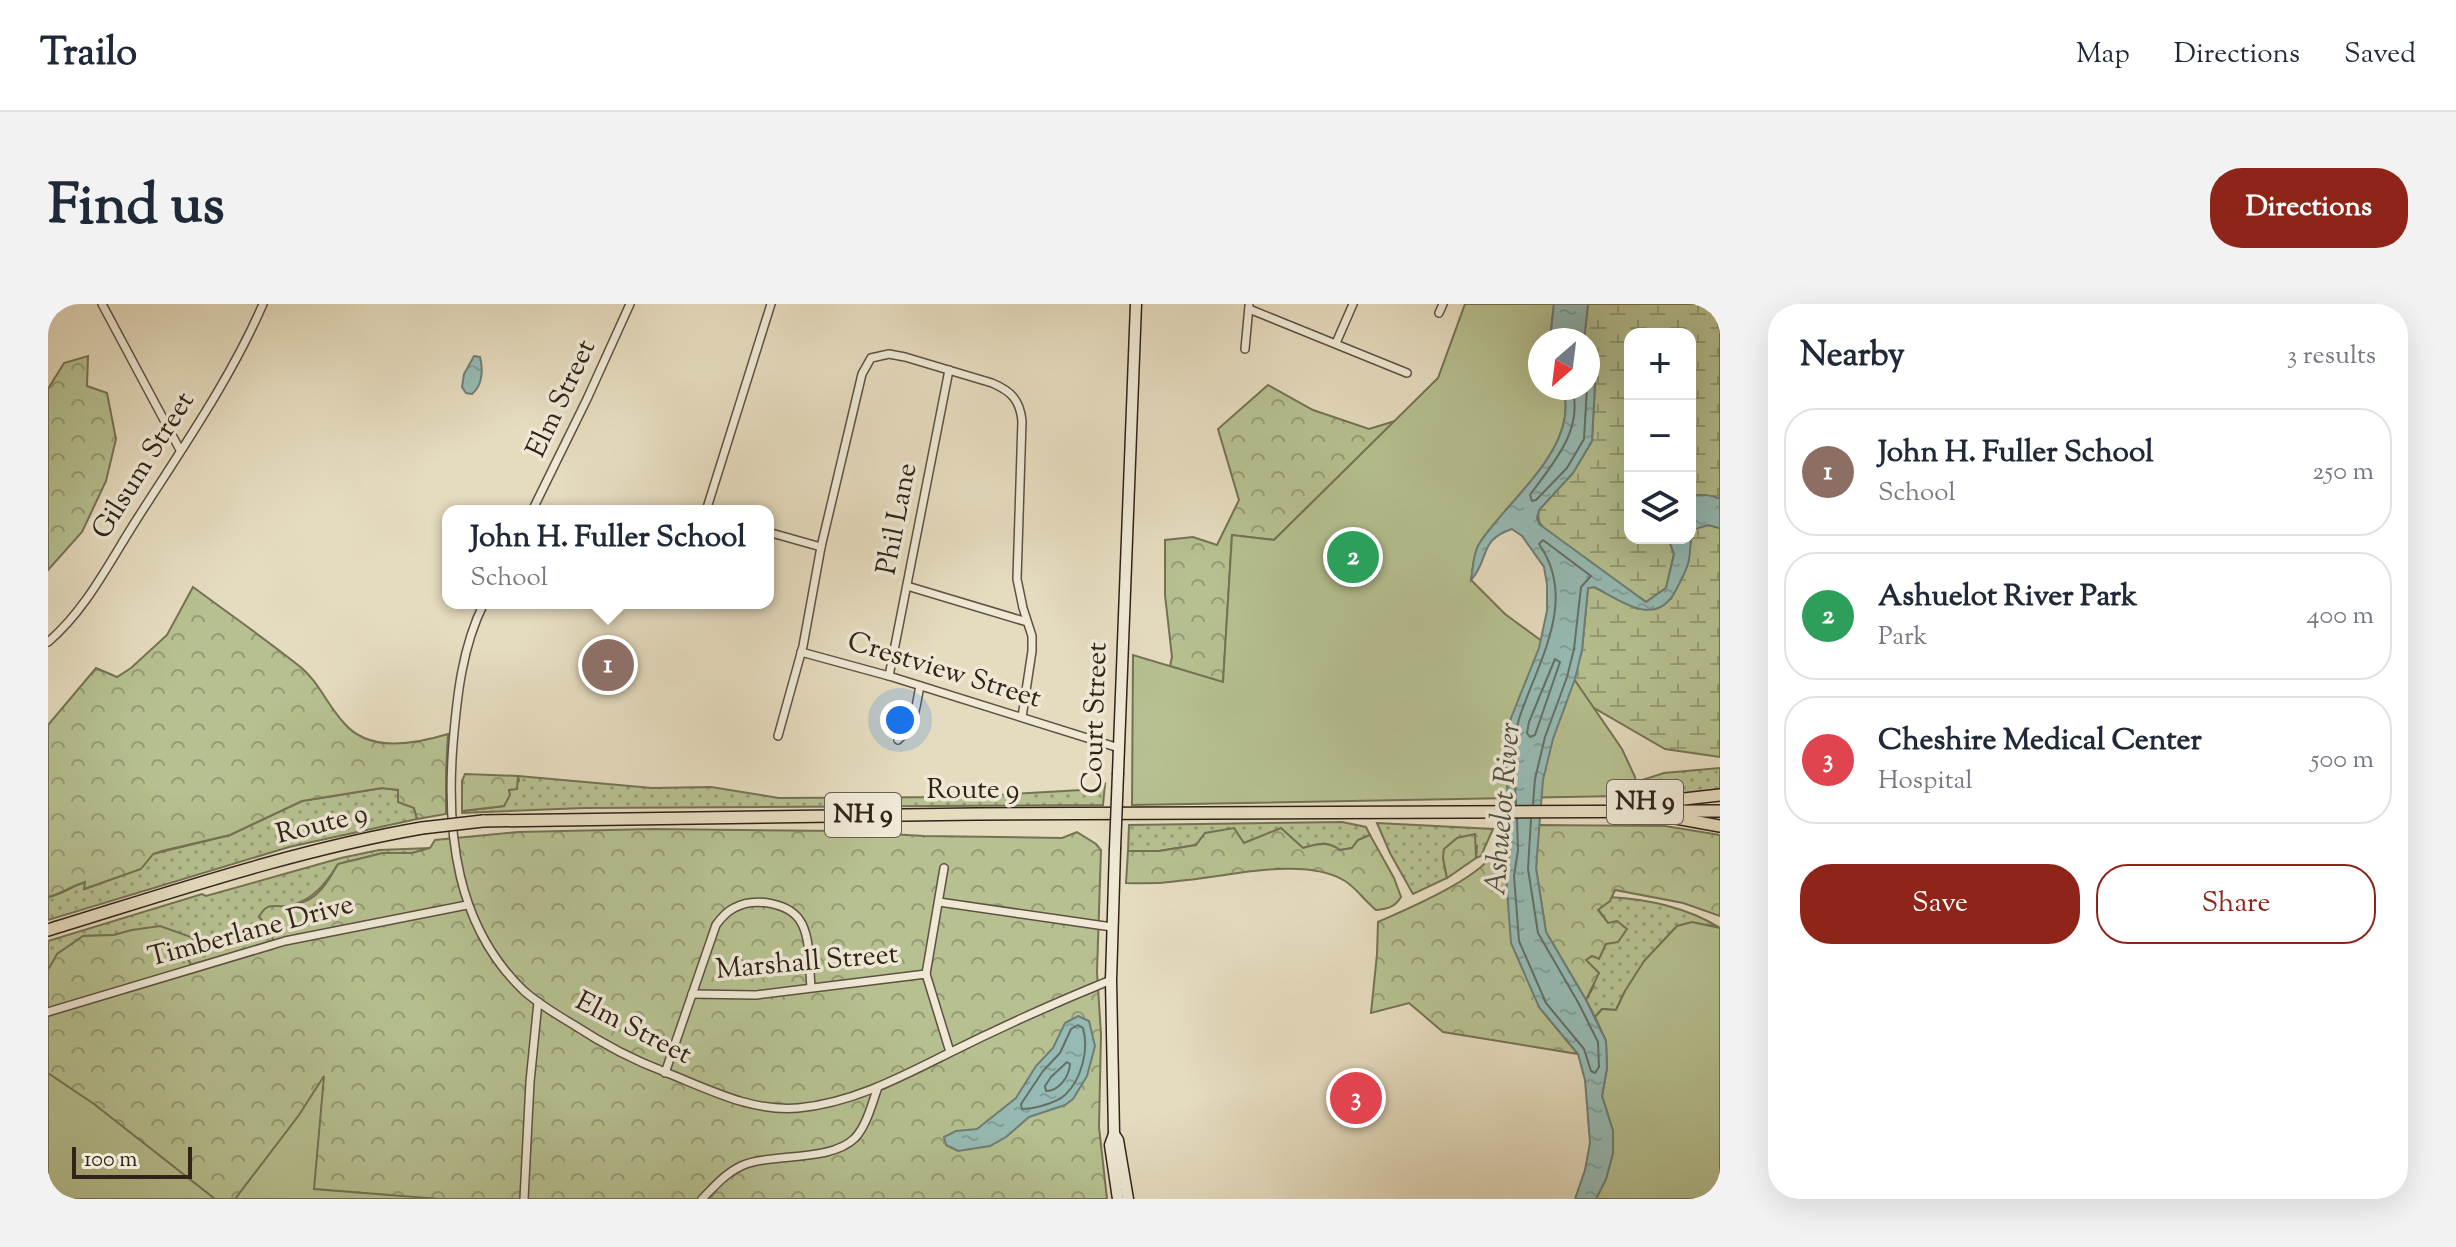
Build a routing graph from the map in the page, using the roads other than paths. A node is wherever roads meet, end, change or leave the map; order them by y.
1 (102, 304) edge
2 (263, 304) edge
3 (630, 304) edge
4 (771, 304) edge
5 (1136, 304) edge
6 (1353, 304) edge
7 (1249, 306) edge
8 (1336, 343) junction
9 (1245, 349) dead end
10 (949, 370) junction
11 (1407, 373) dead end
12 (180, 450) junction
13 (535, 505) edge
14 (708, 505) edge
15 (774, 534) edge
16 (821, 547) junction
17 (907, 586) junction
18 (481, 609) edge
19 (1027, 622) junction
20 (48, 642) edge
21 (801, 652) junction
22 (889, 676) junction
23 (920, 686) junction
24 (1022, 717) junction
25 (778, 736) dead end
26 (898, 740) dead end
27 (1119, 748) junction
28 (1720, 795) edge
29 (1720, 811) edge
30 (1571, 812) junction
31 (1648, 813) junction
32 (1720, 826) edge
33 (944, 868) dead end
34 (939, 902) junction
35 (467, 905) junction
36 (1112, 927) junction
37 (48, 930) edge
38 (926, 974) junction
39 (1111, 980) junction
40 (811, 987) junction
41 (692, 994) junction
42 (538, 1002) junction
43 (48, 1012) edge
44 (950, 1052) junction
45 (665, 1073) junction
46 (878, 1087) junction
47 (1114, 1134) junction
48 (524, 1199) edge
49 (702, 1199) edge
50 (1118, 1199) edge
51 (1128, 1199) edge

1 - 12 street
2 - 12 street, Gilsum Street
3 - 13 street, Elm Street
4 - 14 street
5 - 27 main road, Court Street
6 - 8 street
7 - 8 street
7 - 9 street
8 - 11 street
10 - 16 street
10 - 17 street, Phil Lane
10 - 19 street
12 - 20 street, Gilsum Street
15 - 16 street
16 - 21 street
17 - 19 street
17 - 22 street, Phil Lane
18 - 35 street, Elm Street
19 - 24 street
21 - 22 street, Crestview Street
21 - 25 street
22 - 23 street, Crestview Street
23 - 24 street, Crestview Street
23 - 26 street
24 - 27 street, Crestview Street
27 - 36 main road, Court Street, bridge
28 - 30 highway, NH 9
29 - 31 highway, Route 9 / NH 9
30 - 31 highway, Route 9 / NH 9
30 - 37 highway, Route 9 / NH 9, bridge
31 - 32 highway
33 - 34 street
34 - 36 street
34 - 38 street
35 - 42 street, Elm Street
35 - 43 street, Timberlane Drive
36 - 39 main road, Court Street
38 - 40 street, Marshall Street
38 - 44 street
39 - 44 street, Elm Street
39 - 47 main road, Court Street
40 - 41 street, Marshall Street
40 - 41 street
41 - 45 street
42 - 45 street, Elm Street
42 - 48 street
44 - 46 street, Elm Street
45 - 46 street, Elm Street
46 - 49 street
47 - 50 main road, Court Street
47 - 51 main road, Court Street

